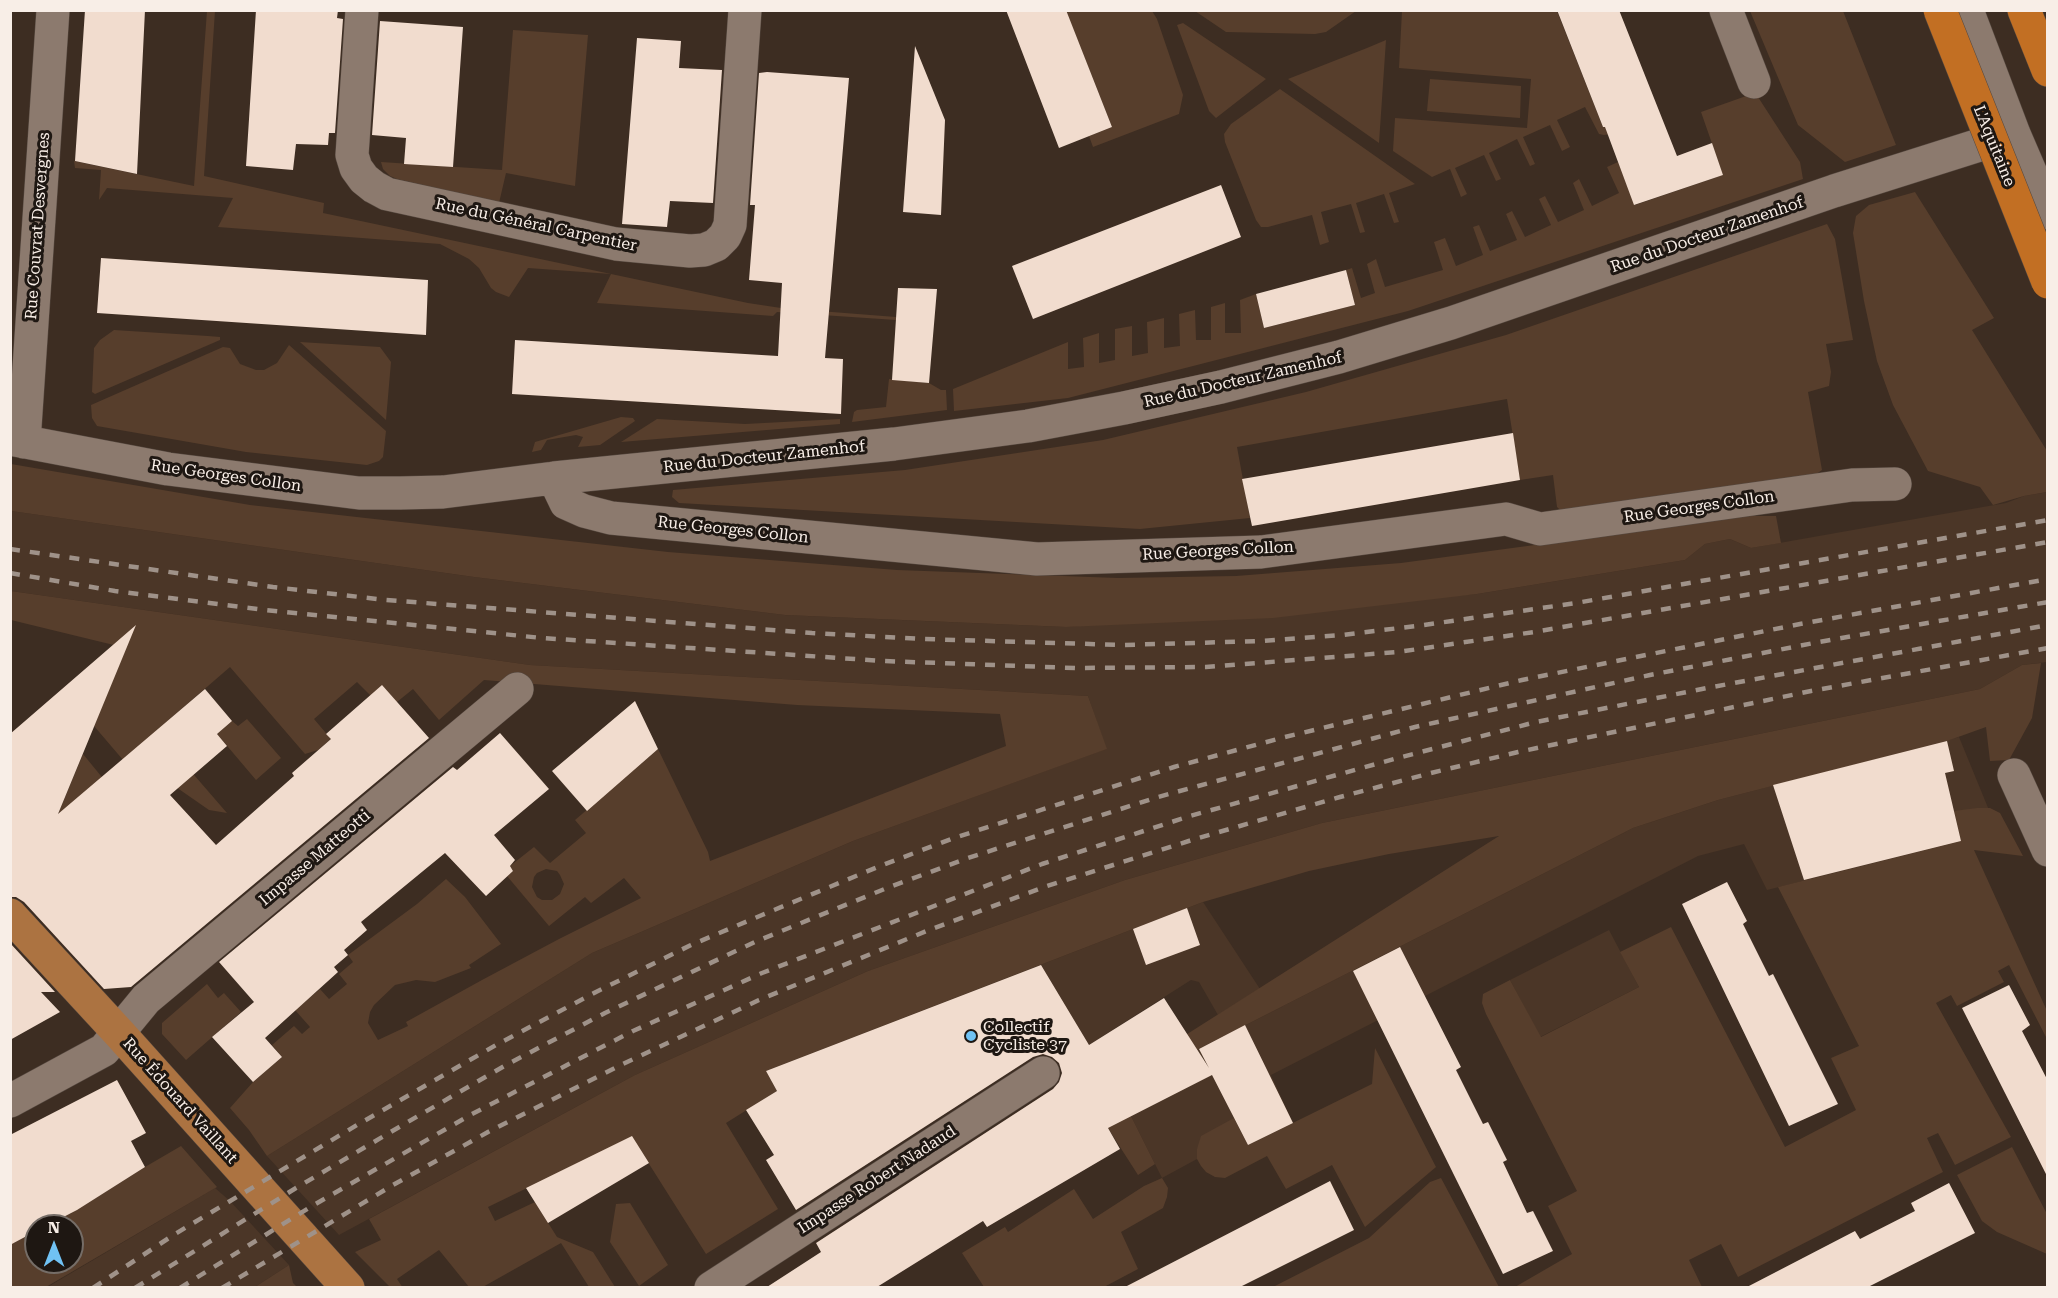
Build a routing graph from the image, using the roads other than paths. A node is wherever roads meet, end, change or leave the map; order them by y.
1 (53, 10) edge
2 (362, 10) edge
3 (745, 10) edge
4 (1726, 10) edge
5 (1941, 10) edge
6 (1967, 10) edge
7 (2024, 10) edge
8 (2048, 70) edge
9 (1754, 81) dead end
10 (2014, 134) junction
11 (2048, 213) edge
12 (2048, 282) edge
13 (17, 440) edge
14 (554, 478) junction
15 (1895, 484) dead end
16 (443, 492) joint
17 (517, 689) dead end
18 (2014, 775) dead end
19 (2048, 850) edge
20 (10, 915) edge
21 (119, 1033) junction
22 (1043, 1073) dead end
23 (10, 1101) edge
24 (348, 1287) edge
25 (711, 1287) edge

1 - 13 street, Rue Couvrat Desvergnes
2 - 3 street, Rue du Général Carpentier
4 - 9 street
5 - 12 highway, L'Aquitaine, bridge
6 - 10 street
7 - 8 highway
10 - 11 street
10 - 14 street, Rue du Docteur Zamenhof
13 - 16 street, Rue Georges Collon
14 - 15 street, Rue Georges Collon
14 - 16 street, Rue du Docteur Zamenhof
17 - 21 street, Impasse Matteotti
18 - 19 street
20 - 21 main road, Rue Édouard Vaillant
21 - 23 street, Impasse Matteotti
21 - 24 main road, Rue Édouard Vaillant
22 - 25 street, Impasse Robert Nadaud

